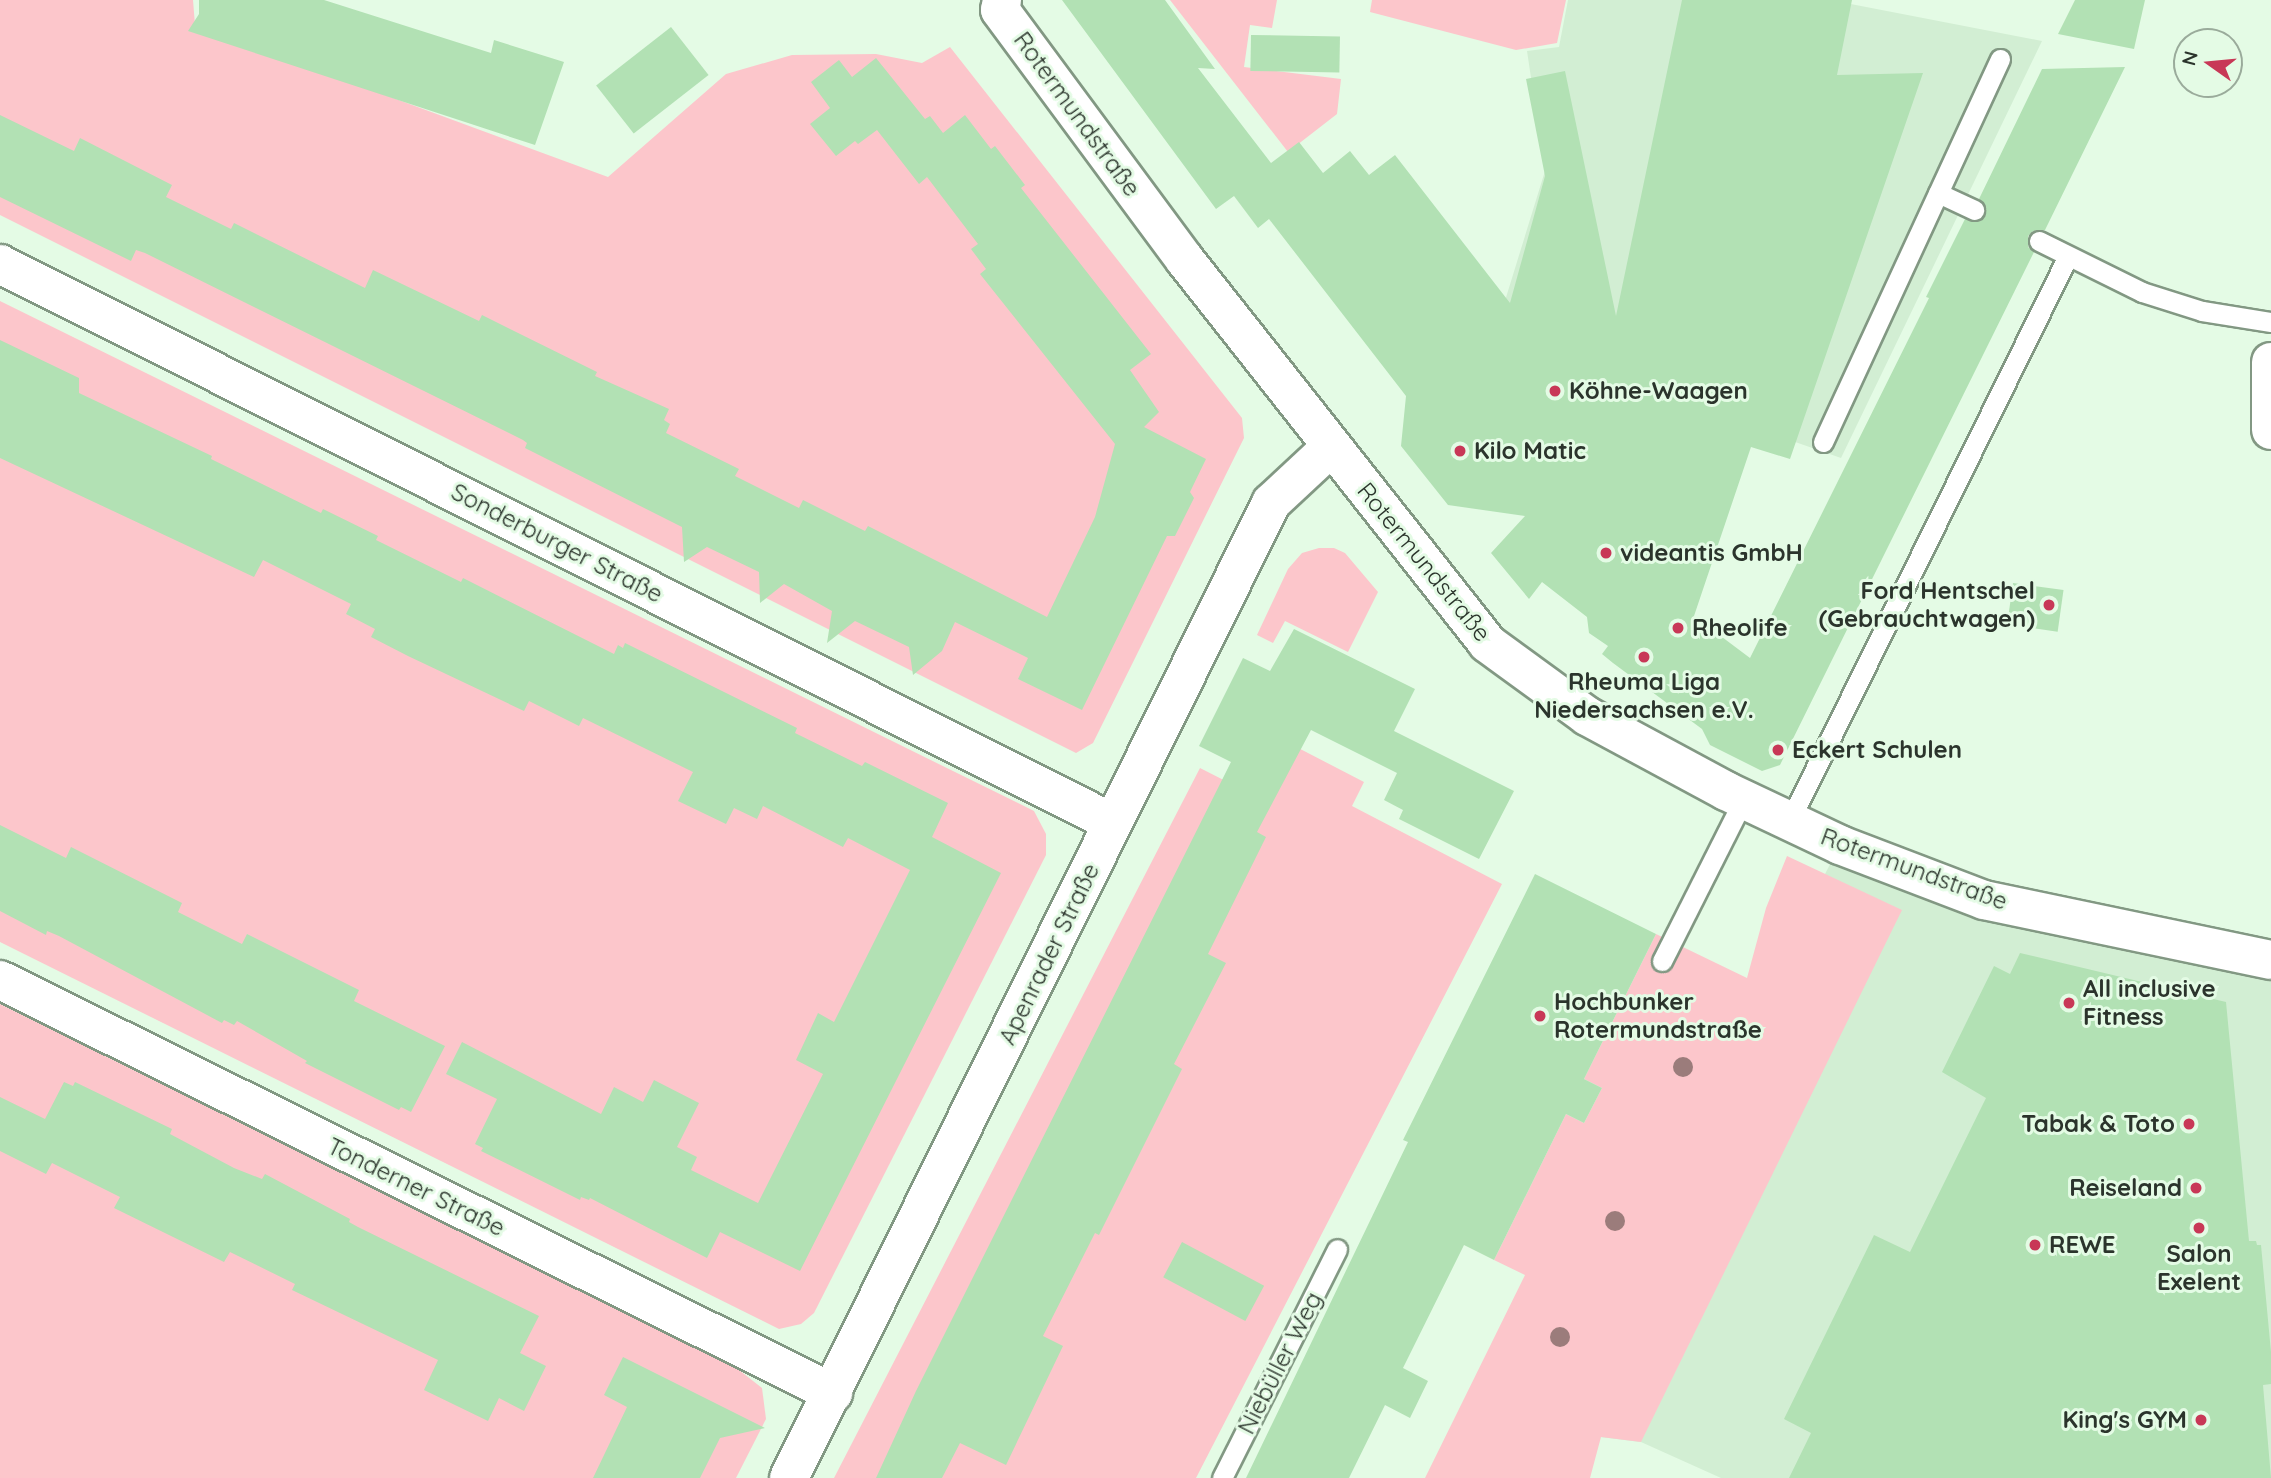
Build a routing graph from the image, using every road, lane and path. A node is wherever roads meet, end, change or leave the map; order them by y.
1 (1002, 0) edge
2 (2000, 59) dead end
3 (1938, 193) junction
4 (1974, 210) dead end
5 (2039, 242) dead end
6 (2068, 256) junction
7 (0, 264) edge
8 (2271, 322) edge
9 (2271, 362) edge
10 (2271, 430) edge
11 (1823, 442) dead end
12 (1331, 447) junction
13 (1744, 799) junction
14 (1790, 820) junction
15 (1114, 823) junction
16 (2271, 960) edge
17 (1662, 961) dead end
18 (0, 980) edge
19 (1337, 1249) dead end
20 (833, 1393) junction
21 (789, 1478) edge
22 (1222, 1478) edge

1 - 12 street, Rotermundstraße
2 - 3 lane
3 - 4 lane
3 - 11 lane
5 - 6 lane
6 - 8 lane
6 - 14 lane
7 - 15 street, Sonderburger Straße
9 - 10 street
12 - 13 street, Rotermundstraße
12 - 15 street, Apenrader Straße
13 - 14 street, Rotermundstraße
13 - 17 lane
14 - 16 street, Rotermundstraße
15 - 20 street, Apenrader Straße
18 - 20 street, Tonderner Straße
19 - 22 lane, Niebüller Weg
20 - 21 street, Apenrader Straße

